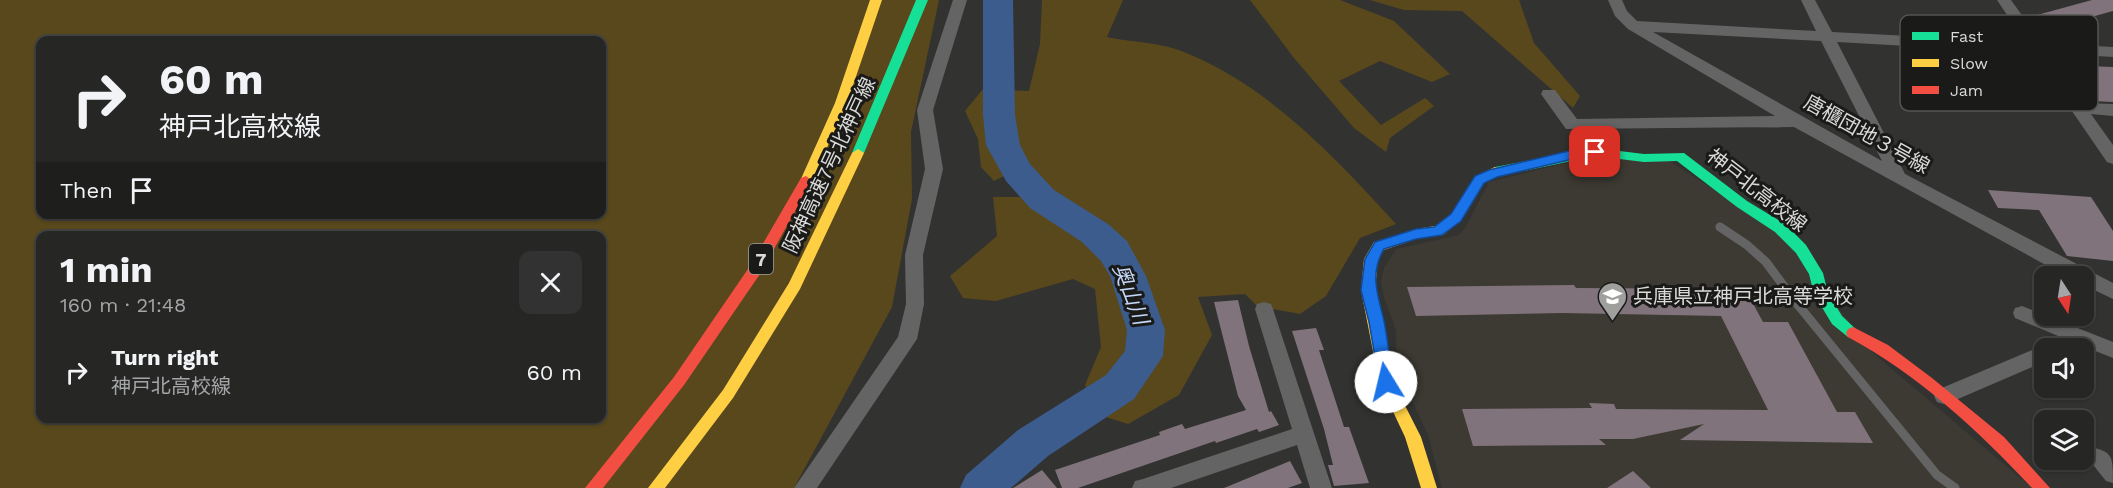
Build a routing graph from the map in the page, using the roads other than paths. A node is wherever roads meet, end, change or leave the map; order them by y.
1 (876, 0) edge
2 (922, 0) edge
3 (960, 0) edge
4 (1616, 0) edge
5 (1808, 0) edge
6 (2004, 0) edge
7 (2014, 15) edge
8 (1633, 26) junction
9 (1826, 36) junction
10 (1900, 40) edge
11 (2098, 51) edge
12 (2113, 52) edge
13 (838, 68) dead end
14 (1549, 94) dead end
15 (841, 103) junction
16 (2098, 109) edge
17 (2113, 110) edge
18 (2080, 111) edge
19 (1797, 121) junction
20 (2113, 158) edge
21 (1899, 178) junction
22 (1720, 227) dead end
23 (2064, 266) edge
24 (2094, 282) edge
25 (2113, 292) edge
26 (1264, 309) dead end
27 (2022, 313) dead end
28 (2083, 338) edge
29 (2094, 342) edge
30 (2113, 350) edge
31 (2034, 358) edge
32 (1944, 396) junction
33 (1304, 434) junction
34 (593, 488) edge
35 (656, 488) edge
36 (805, 488) edge
37 (1143, 488) edge
38 (1321, 488) edge
39 (1429, 488) edge
40 (1955, 488) edge
41 (2042, 488) edge

1 - 15 main road, 阪神高速7号北神戸線 / 7
2 - 35 main road, 阪神高速7号北神戸線 / 7
3 - 36 street
4 - 8 street
5 - 9 street
6 - 7 street
8 - 9 street
8 - 19 street, 唐櫃団地３号線
9 - 10 street
9 - 21 street
11 - 12 street
13 - 15 main road
14 - 19 street
15 - 34 main road, 阪神高速7号北神戸線 / 7
16 - 17 street
18 - 20 street
19 - 21 street, 唐櫃団地３号線
21 - 23 street, 唐櫃団地３号線
22 - 40 lane
24 - 25 street, 唐櫃団地３号線
26 - 33 street
27 - 28 street
29 - 30 street
31 - 32 street
32 - 39 main road, 神戸北高校線
32 - 41 main road, 神戸北高校線
33 - 37 street
33 - 38 street

